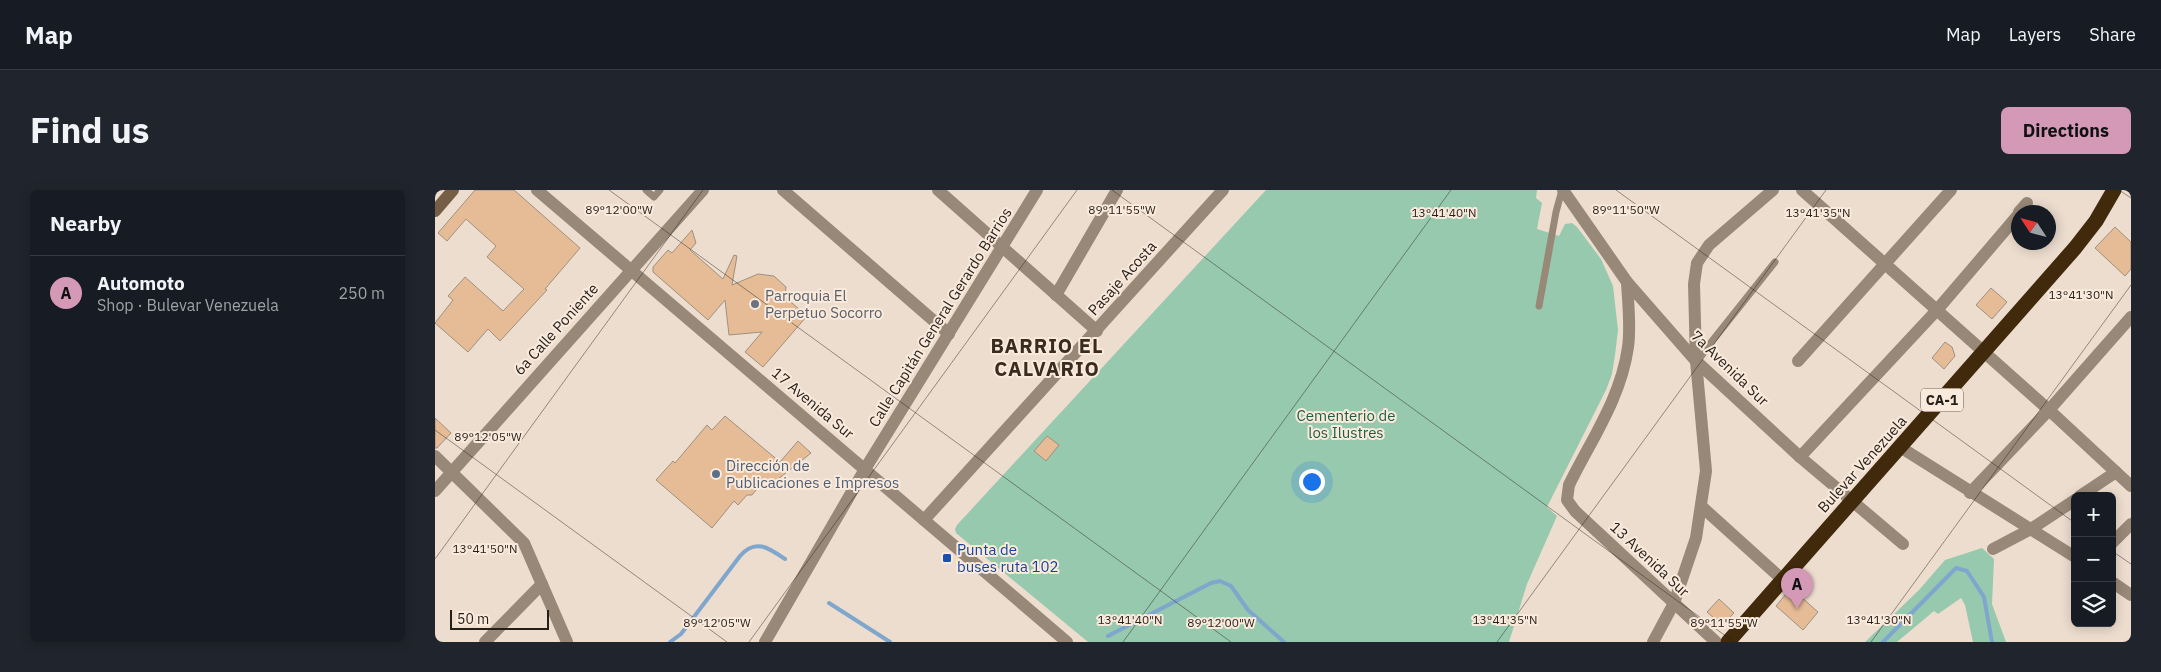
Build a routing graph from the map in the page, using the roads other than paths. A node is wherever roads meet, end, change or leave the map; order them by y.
1 (453, 190) edge
2 (537, 190) edge
3 (645, 190) edge
4 (661, 190) edge
5 (703, 190) edge
6 (783, 190) edge
7 (938, 190) edge
8 (1037, 190) edge
9 (1117, 190) edge
10 (1223, 190) edge
11 (1562, 190) edge
12 (1773, 190) edge
13 (1802, 190) edge
14 (1951, 190) edge
15 (2114, 190) edge
16 (435, 211) edge
17 (2011, 223) edge
18 (1003, 248) junction
19 (1775, 262) dead end
20 (1886, 264) junction
21 (630, 270) junction
22 (1627, 282) junction
23 (1056, 295) junction
24 (1539, 306) dead end
25 (1937, 310) junction
26 (2131, 317) edge
27 (1097, 331) junction
28 (949, 334) junction
29 (1984, 352) junction
30 (1696, 361) junction
31 (1798, 361) dead end
32 (2049, 410) junction
33 (1900, 447) junction
34 (435, 456) edge
35 (1800, 457) junction
36 (865, 470) junction
37 (452, 471) junction
38 (2115, 472) junction
39 (2131, 486) edge
40 (435, 490) edge
41 (2086, 492) edge
42 (1970, 493) junction
43 (1852, 501) junction
44 (2071, 503) edge
45 (1701, 506) junction
46 (924, 520) junction
47 (2131, 524) edge
48 (2031, 529) junction
49 (2116, 539) edge
50 (1903, 544) dead end
51 (1993, 549) dead end
52 (2071, 554) edge
53 (1783, 580) junction
54 (542, 584) junction
55 (2116, 585) edge
56 (2131, 595) edge
57 (1674, 603) junction
58 (485, 642) edge
59 (567, 642) edge
60 (765, 642) edge
61 (1067, 642) edge
62 (1653, 642) edge
63 (1716, 642) edge
64 (1727, 642) edge

1 - 16 street
2 - 21 street, 17 Avenida Sur
3 - 4 lane
5 - 21 street, 6a Calle Poniente
6 - 28 street
7 - 18 street
8 - 18 street, Calle Capitán General Gerardo Barrios
9 - 23 street
10 - 27 street, Pasaje Acosta
11 - 22 street, 7a Avenida Sur
11 - 24 lane
12 - 30 street
13 - 20 street
14 - 20 street
15 - 29 highway, Bulevar Venezuela / CA-1
17 - 25 street
18 - 23 street
18 - 28 street, Calle Capitán General Gerardo Barrios
19 - 30 lane
20 - 25 street
20 - 31 street
21 - 36 street, 17 Avenida Sur
21 - 37 street, 6a Calle Poniente
22 - 30 street, 7a Avenida Sur
22 - 57 street, 13 Avenida Sur
23 - 27 street
25 - 29 street
25 - 35 street
26 - 32 street
27 - 46 street, Pasaje Acosta
28 - 36 street, Calle Capitán General Gerardo Barrios
29 - 32 street
29 - 33 highway, Bulevar Venezuela / CA-1
30 - 35 street, 7a Avenida Sur
30 - 45 street
32 - 38 street
32 - 42 street
33 - 42 street
33 - 43 highway, Bulevar Venezuela / CA-1
34 - 37 street
35 - 43 street, 7a Avenida Sur
36 - 46 street, 17 Avenida Sur
36 - 60 street, Calle Capitán General Gerardo Barrios
37 - 40 street, 6a Calle Poniente
37 - 54 street
38 - 39 street
38 - 41 street
42 - 48 street
43 - 50 street, 7a Avenida Sur
43 - 53 highway, Bulevar Venezuela / CA-1
44 - 48 street
45 - 53 street
45 - 57 street
46 - 61 street, 17 Avenida Sur
47 - 49 street
48 - 51 street
48 - 52 street
53 - 64 highway, Bulevar Venezuela / CA-1
54 - 58 street
54 - 59 street
55 - 56 street
57 - 62 street
57 - 63 street, 13 Avenida Sur

